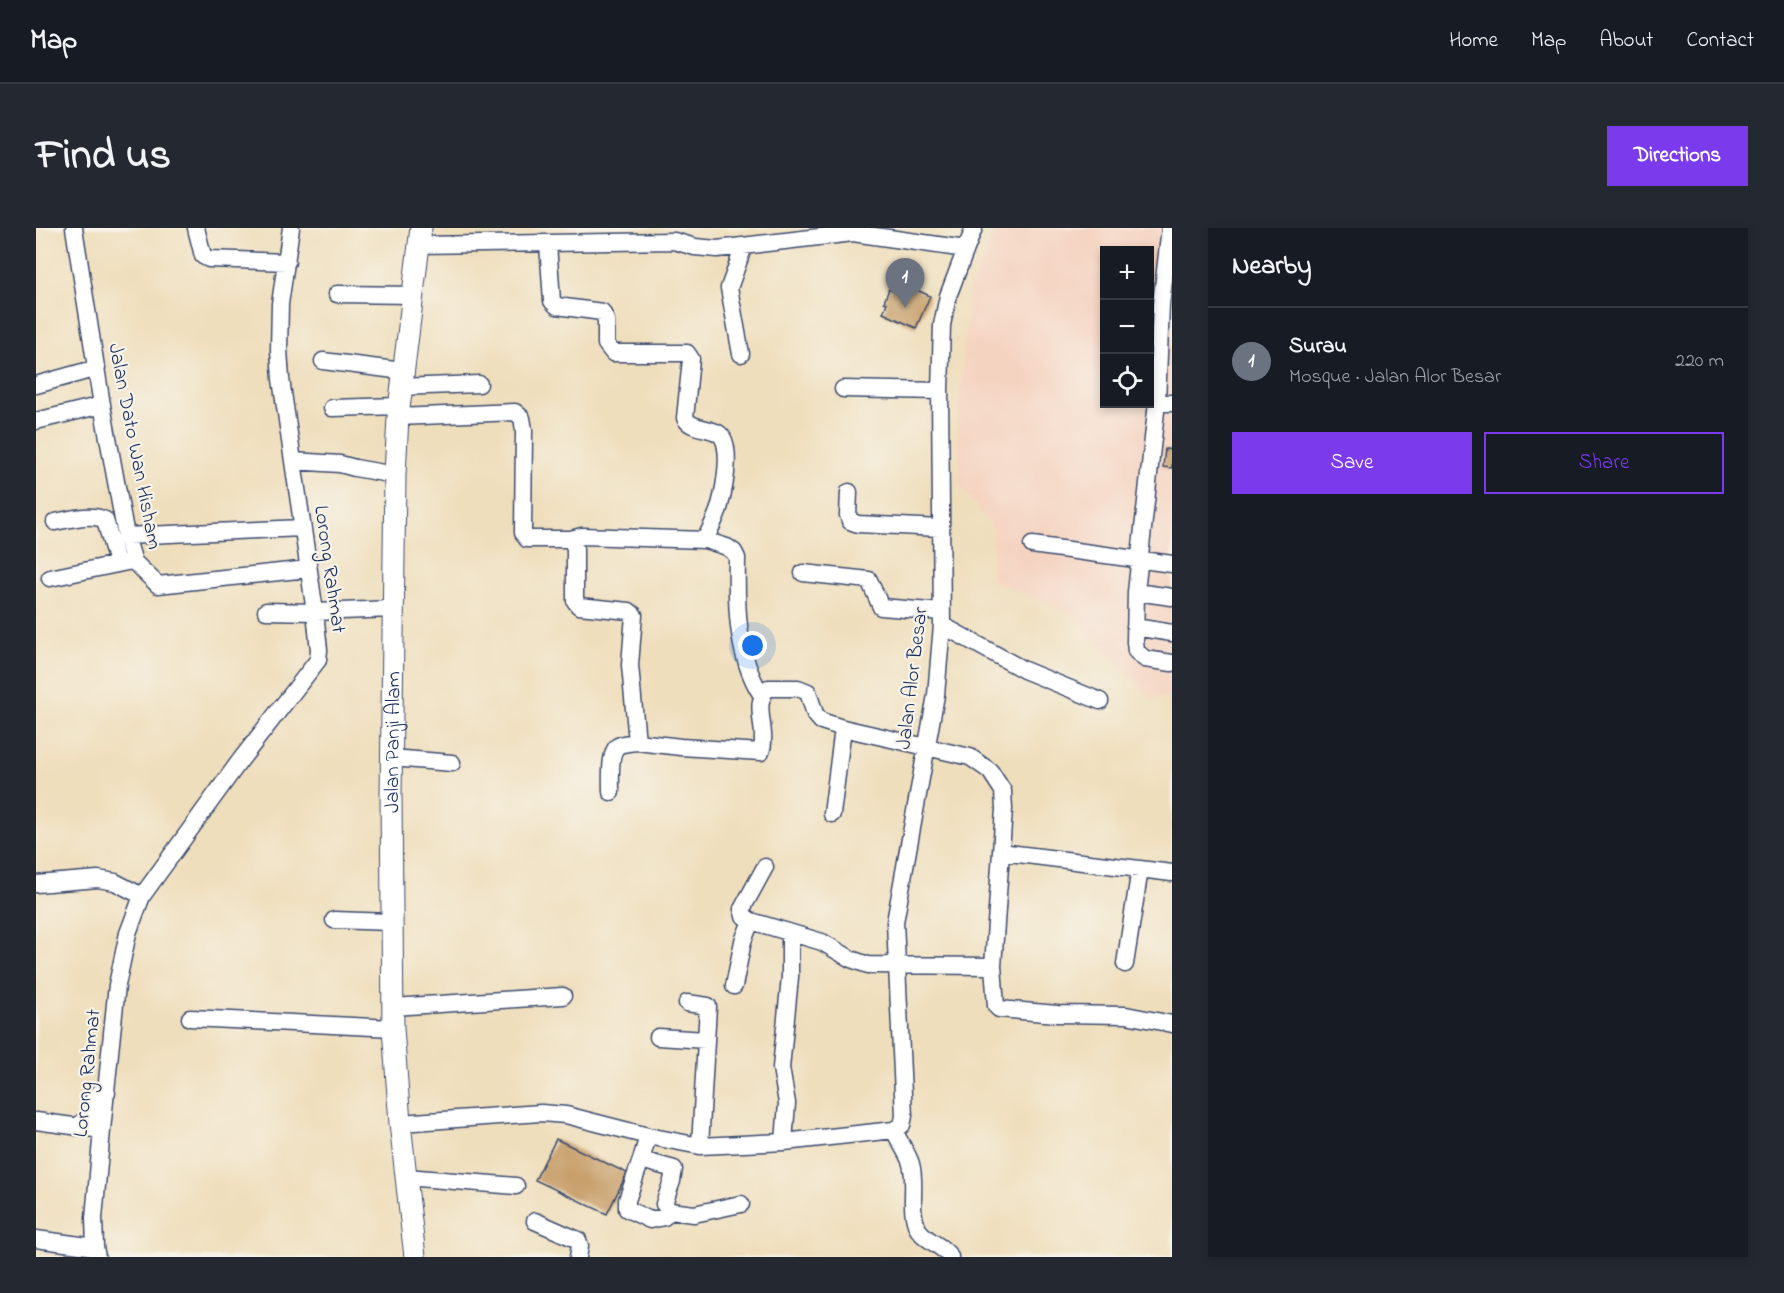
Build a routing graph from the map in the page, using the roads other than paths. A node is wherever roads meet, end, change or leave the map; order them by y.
1 (74, 228) edge
2 (196, 228) edge
3 (291, 228) edge
4 (974, 228) edge
5 (1170, 234) edge
6 (420, 237) edge
7 (548, 244) junction
8 (744, 246) junction
9 (966, 249) junction
10 (286, 262) junction
11 (337, 294) dead end
12 (413, 295) junction
13 (741, 354) dead end
14 (323, 361) dead end
15 (97, 368) junction
16 (479, 384) dead end
17 (36, 386) edge
18 (843, 389) dead end
19 (939, 391) junction
20 (400, 395) junction
21 (1164, 402) edge
22 (102, 405) junction
23 (332, 408) dead end
24 (36, 421) edge
25 (293, 461) junction
26 (395, 475) junction
27 (849, 492) dead end
28 (55, 522) dead end
29 (302, 528) junction
30 (940, 528) junction
31 (126, 537) junction
32 (571, 539) junction
33 (705, 540) junction
34 (1032, 545) dead end
35 (1140, 560) junction
36 (125, 562) junction
37 (1172, 564) edge
38 (308, 569) junction
39 (803, 573) dead end
40 (50, 578) dead end
41 (1136, 592) junction
42 (1172, 597) edge
43 (393, 609) junction
44 (266, 611) dead end
45 (315, 612) junction
46 (942, 619) junction
47 (1135, 627) junction
48 (1172, 633) edge
49 (1172, 663) edge
50 (761, 694) junction
51 (1100, 701) dead end
52 (843, 728) junction
53 (637, 742) junction
54 (927, 746) junction
55 (392, 758) junction
56 (452, 763) dead end
57 (610, 792) dead end
58 (832, 814) dead end
59 (1001, 852) junction
60 (765, 867) dead end
61 (1140, 869) junction
62 (1172, 873) edge
63 (36, 884) edge
64 (142, 896) junction
65 (334, 920) dead end
66 (751, 921) junction
67 (391, 922) junction
68 (789, 933) junction
69 (1125, 964) dead end
70 (896, 966) junction
71 (993, 966) junction
72 (734, 986) dead end
73 (563, 996) dead end
74 (687, 1003) dead end
75 (393, 1017) junction
76 (190, 1018) dead end
77 (1172, 1024) edge
78 (658, 1036) dead end
79 (706, 1040) junction
80 (107, 1093) junction
81 (36, 1122) edge
82 (400, 1123) junction
83 (77, 1126) junction
84 (102, 1130) junction
85 (894, 1130) junction
86 (648, 1136) junction
87 (784, 1142) junction
88 (692, 1144) junction
89 (641, 1160) junction
90 (674, 1169) junction
91 (406, 1178) junction
92 (516, 1186) dead end
93 (741, 1204) dead end
94 (670, 1211) junction
95 (535, 1221) dead end
96 (36, 1239) edge
97 (96, 1252) edge
98 (415, 1257) edge
99 (578, 1257) edge
100 (950, 1257) edge

1 - 15 street, Jalan Dato Wan Hisham
2 - 10 street
3 - 10 street, Lorong Rahmat
4 - 9 street, Jalan Alor Besar
5 - 21 street
6 - 7 street
6 - 12 main road, Jalan Panji Alam
7 - 8 street
7 - 33 street
8 - 9 street
8 - 13 street
9 - 19 street, Jalan Alor Besar
10 - 25 street, Lorong Rahmat
11 - 12 street
12 - 20 main road, Jalan Panji Alam
14 - 20 street
15 - 17 street
15 - 22 street, Jalan Dato Wan Hisham
16 - 20 street
18 - 19 street
19 - 30 street, Jalan Alor Besar
20 - 23 street
20 - 26 main road, Jalan Panji Alam
20 - 32 street
21 - 35 street
22 - 24 street
22 - 31 street, Jalan Dato Wan Hisham
25 - 26 street
25 - 29 street, Lorong Rahmat
26 - 43 main road, Jalan Panji Alam
27 - 30 street
28 - 36 street
29 - 31 street
29 - 38 street, Lorong Rahmat
30 - 46 street, Jalan Alor Besar
31 - 36 street, Jalan Dato Wan Hisham
32 - 33 street
32 - 53 street
33 - 50 street
34 - 35 street
35 - 37 street
35 - 41 street
36 - 38 street, Jalan Dato Wan Hisham
36 - 40 street
38 - 45 street, Lorong Rahmat
39 - 46 street
41 - 42 street
41 - 47 street
43 - 45 street
43 - 55 main road, Jalan Panji Alam
44 - 45 street
45 - 64 street, Lorong Rahmat
46 - 51 street
46 - 54 street, Jalan Alor Besar
47 - 48 street
47 - 49 street
50 - 52 street
50 - 53 street
52 - 54 street
52 - 58 street
53 - 57 street
54 - 59 street
54 - 70 street, Jalan Alor Besar
55 - 56 street
55 - 67 main road, Jalan Panji Alam
59 - 61 street
59 - 71 street
60 - 66 street
61 - 62 street
61 - 69 street
63 - 64 street
64 - 80 street, Lorong Rahmat
65 - 67 street
66 - 68 street
66 - 72 street
67 - 75 main road, Jalan Panji Alam
68 - 70 street
68 - 87 street
70 - 71 street
70 - 85 street, Jalan Alor Besar
71 - 77 street
73 - 75 street
74 - 79 street
75 - 76 street
75 - 82 main road, Jalan Panji Alam
78 - 79 street
79 - 88 street
80 - 83 street
80 - 84 street, Lorong Rahmat
81 - 83 street
82 - 86 street
82 - 91 main road, Jalan Panji Alam
83 - 84 street
84 - 97 street, Lorong Rahmat
85 - 87 street
85 - 100 street
86 - 88 street
86 - 89 street
87 - 88 street
88 - 90 street
89 - 90 street
89 - 94 street
90 - 94 street
91 - 92 street
91 - 98 main road, Jalan Panji Alam
93 - 94 street
95 - 99 street
96 - 97 street

